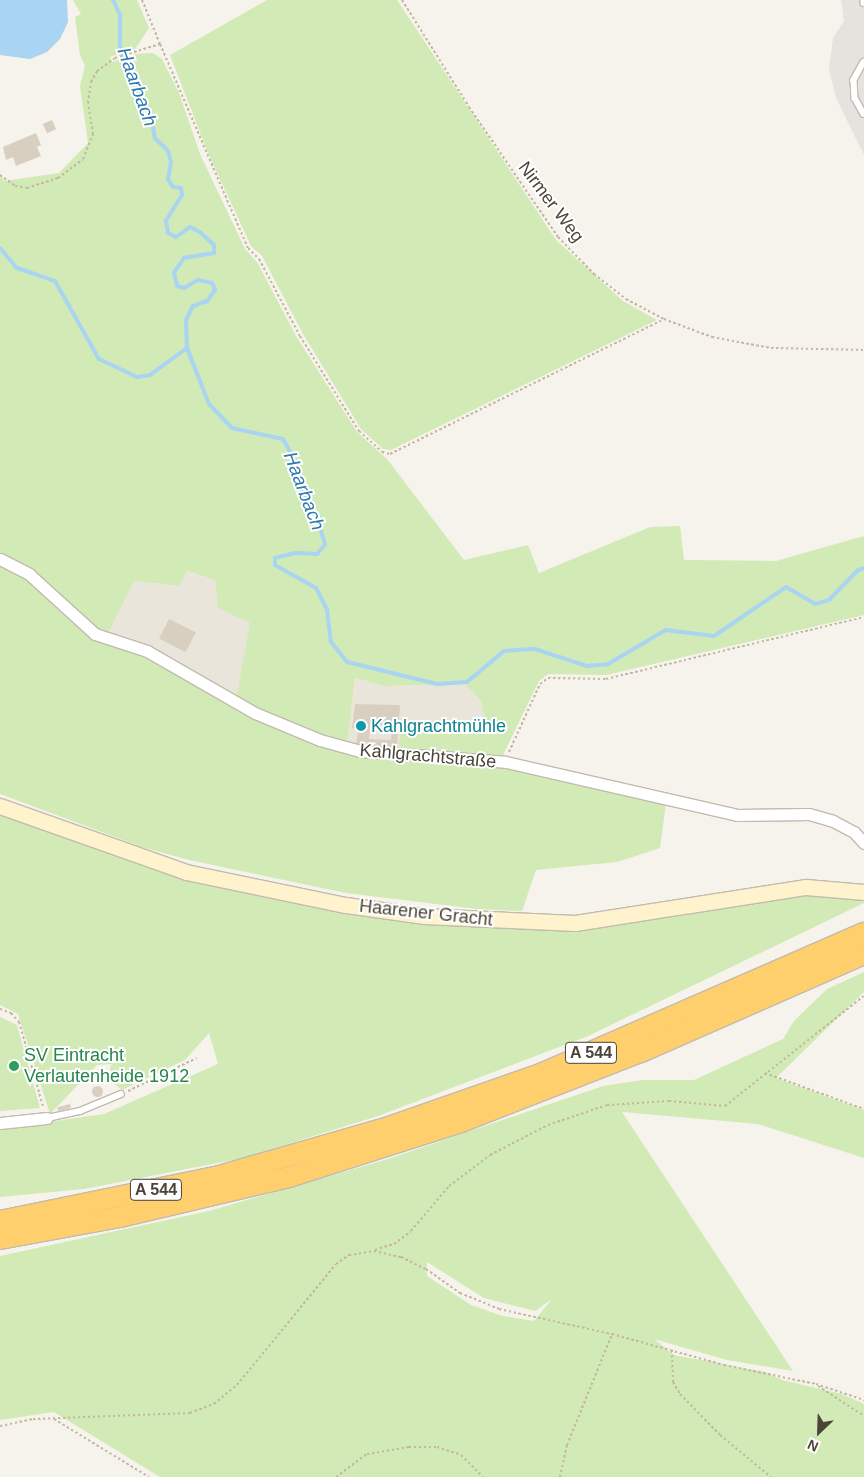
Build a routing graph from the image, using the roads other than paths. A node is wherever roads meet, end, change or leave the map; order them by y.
1 (864, 62) edge
2 (864, 114) edge
3 (0, 559) edge
4 (0, 806) edge
5 (864, 843) edge
6 (864, 892) edge
7 (864, 933) edge
8 (864, 954) edge
9 (121, 1094) road end
10 (47, 1118) joint
11 (0, 1123) edge
12 (0, 1221) edge
13 (46, 1232) junction
14 (0, 1239) edge
15 (0, 1249) edge

1 - 2 lane
3 - 5 street, Kahlgrachtstraße
4 - 6 main road, Haarener Gracht
7 - 12 highway, A 544
8 - 13 highway, A 544
9 - 10 lane
10 - 11 street
13 - 14 highway, A 544
13 - 15 highway

